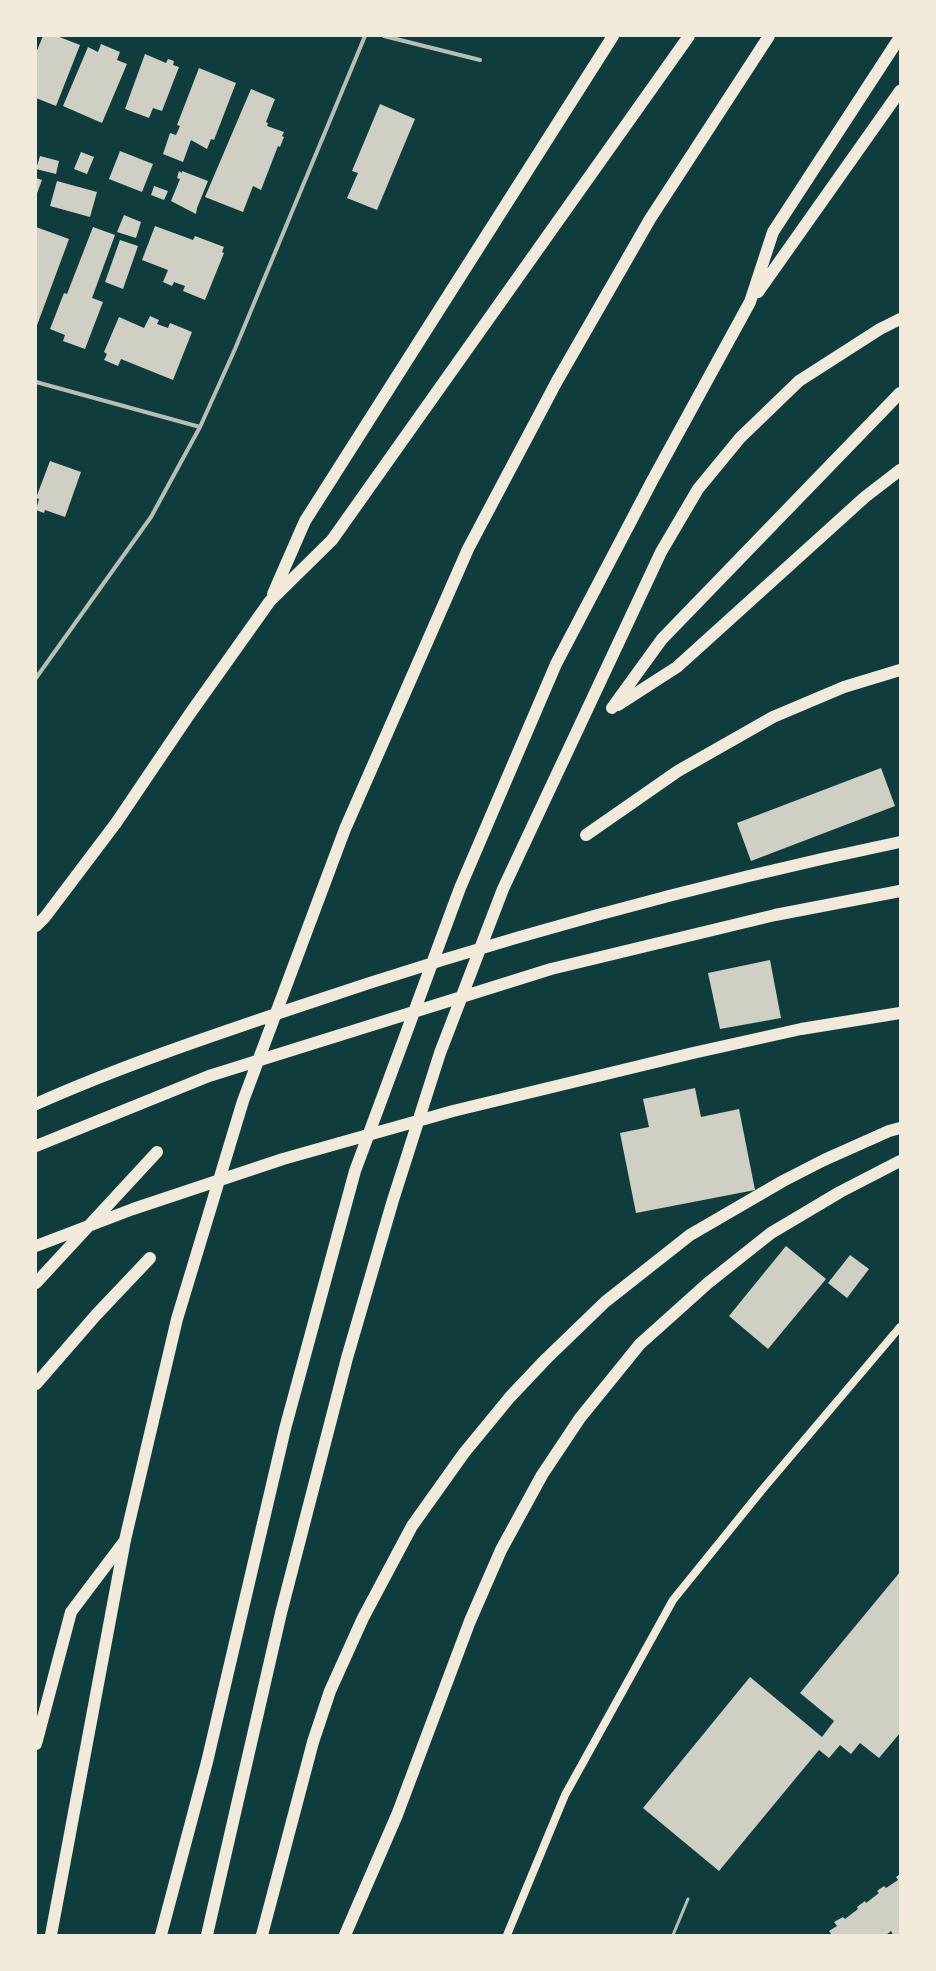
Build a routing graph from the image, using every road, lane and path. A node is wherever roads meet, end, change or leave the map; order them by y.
1 (365, 36) edge
2 (384, 36) edge
3 (613, 36) edge
4 (690, 36) edge
5 (768, 36) edge
6 (900, 36) edge
7 (480, 60) dead end
8 (900, 91) edge
9 (750, 302) junction
10 (900, 319) edge
11 (36, 382) edge
12 (900, 393) edge
13 (200, 427) junction
14 (900, 470) edge
15 (270, 601) junction
16 (900, 670) edge
17 (36, 678) edge
18 (586, 835) dead end
19 (900, 842) edge
20 (900, 891) edge
21 (36, 926) edge
22 (900, 1013) edge
23 (36, 1104) edge
24 (900, 1128) edge
25 (36, 1146) edge
26 (157, 1152) dead end
27 (900, 1161) edge
28 (36, 1246) edge
29 (150, 1258) dead end
30 (36, 1282) edge
31 (900, 1327) edge
32 (36, 1384) edge
33 (125, 1540) junction
34 (36, 1744) edge
35 (688, 1899) dead end
36 (51, 1935) edge
37 (161, 1935) edge
38 (207, 1935) edge
39 (262, 1935) edge
40 (345, 1935) edge
41 (507, 1935) edge
42 (673, 1935) edge

1 - 13 street
2 - 7 street
3 - 15 highway
4 - 15 highway
5 - 33 highway
6 - 9 highway
8 - 9 highway
9 - 37 highway
10 - 38 highway
11 - 13 street
12 - 14 highway
13 - 17 street
15 - 21 highway
16 - 18 highway
19 - 23 highway
20 - 25 highway
22 - 28 highway
24 - 39 highway
26 - 30 highway
27 - 40 highway
29 - 32 highway
31 - 41 main road
33 - 34 highway
33 - 36 highway
35 - 42 lane

